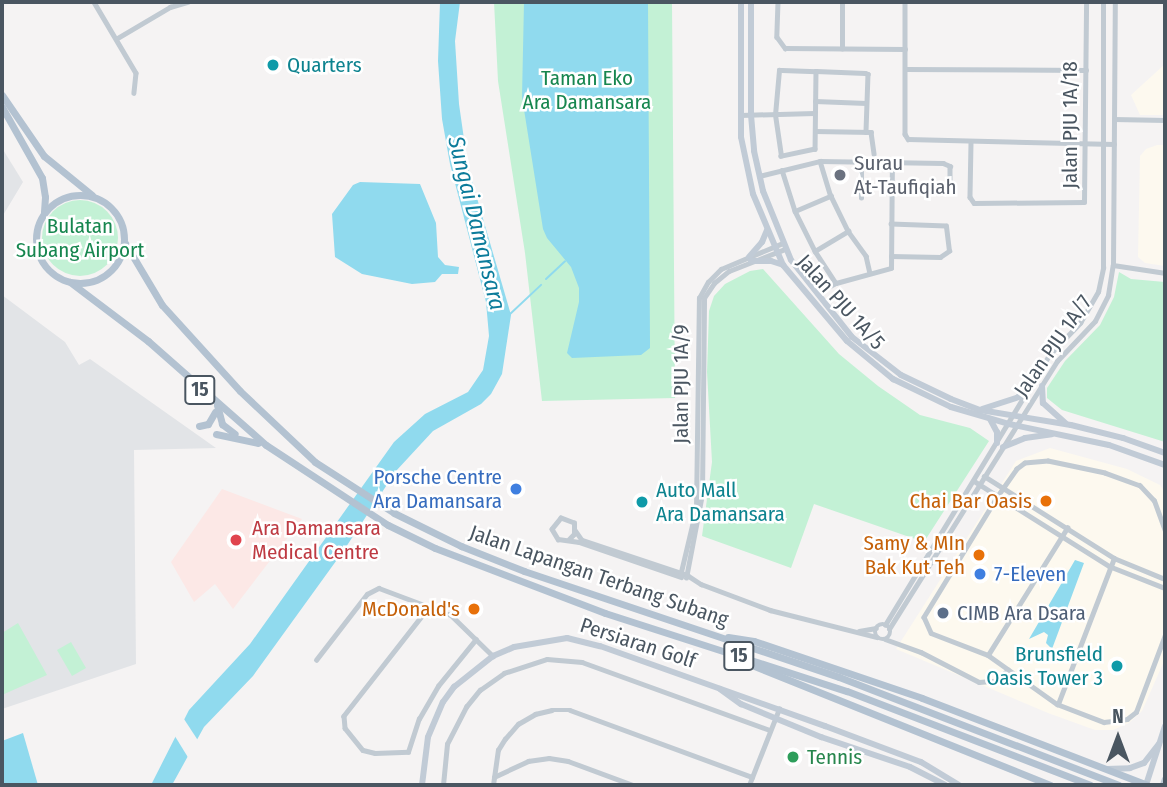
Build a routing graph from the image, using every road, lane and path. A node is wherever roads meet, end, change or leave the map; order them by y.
1 (94, 2) edge
2 (187, 2) edge
3 (741, 2) edge
4 (751, 2) edge
5 (778, 2) edge
6 (842, 2) edge
7 (905, 2) edge
8 (1086, 2) edge
9 (1102, 2) edge
10 (1115, 2) edge
11 (116, 39) junction
12 (842, 49) junction
13 (905, 49) junction
14 (905, 69) junction
15 (1086, 70) junction
16 (816, 71) junction
17 (134, 93) dead end
18 (2, 95) edge
19 (815, 101) junction
20 (867, 103) junction
21 (2, 107) edge
22 (814, 113) junction
23 (751, 115) junction
24 (775, 115) junction
25 (741, 116) junction
26 (1114, 119) junction
27 (1165, 120) edge
28 (815, 131) junction
29 (866, 132) junction
30 (971, 143) junction
31 (1086, 143) junction
32 (1103, 144) junction
33 (1114, 144) junction
34 (874, 154) dead end
35 (820, 161) junction
36 (861, 162) junction
37 (892, 162) junction
38 (782, 170) junction
39 (760, 176) junction
40 (892, 191) junction
41 (92, 196) junction
42 (831, 196) junction
43 (861, 198) dead end
44 (795, 211) junction
45 (44, 213) junction
46 (891, 224) junction
47 (767, 230) junction
48 (848, 231) junction
49 (125, 243) junction
50 (784, 246) junction
51 (776, 249) junction
52 (815, 251) junction
53 (891, 256) junction
54 (750, 259) junction
55 (783, 265) junction
56 (1114, 265) junction
57 (870, 273) junction
58 (1165, 273) edge
59 (70, 282) junction
60 (836, 283) junction
61 (817, 293) junction
62 (1042, 386) junction
63 (1030, 389) junction
64 (215, 406) junction
65 (980, 410) junction
66 (1018, 417) junction
67 (990, 419) junction
68 (1013, 424) junction
69 (1066, 424) junction
70 (199, 426) dead end
71 (1057, 433) junction
72 (239, 436) junction
73 (266, 445) junction
74 (1000, 445) junction
75 (1165, 453) edge
76 (1165, 465) edge
77 (979, 473) junction
78 (985, 477) junction
79 (974, 481) junction
80 (980, 484) junction
81 (1003, 488) junction
82 (998, 496) junction
83 (1067, 528) junction
84 (575, 530) junction
85 (1165, 531) edge
86 (1063, 536) junction
87 (569, 539) junction
88 (1114, 558) junction
89 (1109, 566) junction
90 (685, 576) junction
91 (1165, 579) edge
92 (1165, 588) edge
93 (429, 606) junction
94 (887, 627) junction
95 (876, 628) junction
96 (858, 631) junction
97 (707, 633) junction
98 (1165, 635) edge
99 (877, 637) junction
100 (476, 639) junction
101 (885, 639) junction
102 (705, 644) junction
103 (988, 655) junction
104 (493, 656) junction
105 (316, 660) dead end
106 (1008, 670) junction
107 (719, 688) junction
108 (1057, 704) junction
109 (779, 709) junction
110 (775, 718) junction
111 (1165, 726) edge
112 (770, 730) junction
113 (1159, 744) junction
114 (1104, 769) junction
115 (1116, 773) junction
116 (494, 777) junction
117 (752, 777) junction
118 (1165, 779) edge
119 (422, 785) edge
120 (443, 785) edge
121 (493, 785) edge
122 (633, 785) edge
123 (749, 785) edge
124 (945, 785) edge
125 (959, 785) edge
126 (1051, 785) edge
127 (1091, 785) edge
128 (1118, 785) edge
129 (1128, 785) edge
130 (1146, 785) edge
131 (1163, 785) edge

1 - 11 street
2 - 11 street
3 - 25 street, Jalan PJU 1A/5
4 - 23 street, Jalan PJU 1A/5
5 - 12 street
6 - 12 street
7 - 13 street
8 - 15 street, Jalan PJU 1A/18
9 - 32 street, Jalan PJU 1A/7
10 - 26 street, Jalan PJU 1A/7
11 - 17 street
12 - 13 street
13 - 14 street
14 - 15 street
14 - 30 street
15 - 31 street, Jalan PJU 1A/18
16 - 19 street
16 - 20 street
16 - 24 street
18 - 41 main road, 15
19 - 20 street
19 - 22 street
20 - 29 street
21 - 45 main road, 15
22 - 24 street
22 - 28 street
23 - 24 street
23 - 25 street
23 - 39 street, Jalan PJU 1A/5
24 - 28 street
25 - 47 street, Jalan PJU 1A/5
26 - 27 street
26 - 33 street, Jalan PJU 1A/7
28 - 29 street
29 - 34 street
30 - 31 street
30 - 31 street, Jalan PJU 1A/18
31 - 32 street
32 - 33 street
32 - 63 street, Jalan PJU 1A/7
33 - 56 street, Jalan PJU 1A/7
35 - 36 street
35 - 38 street
35 - 42 street
36 - 37 street
36 - 43 street
37 - 40 street
37 - 40 street
38 - 39 street
38 - 44 street
39 - 50 street, Jalan PJU 1A/5
40 - 46 street
41 - 45 main road
41 - 49 main road, 15
42 - 44 street
42 - 48 street
44 - 52 street
45 - 59 main road, 15
46 - 53 street
46 - 53 street
47 - 51 street, Jalan PJU 1A/5
47 - 54 street
48 - 52 street
48 - 57 street
49 - 59 main road
49 - 97 main road, Jalan Lapangan Terbang Subang / 15
50 - 51 street, Jalan PJU 1A/9
50 - 61 street, Jalan PJU 1A/5
51 - 54 street, Jalan PJU 1A/9
51 - 55 street, Jalan PJU 1A/5
52 - 60 street
53 - 57 street
54 - 55 street
54 - 90 street, Jalan PJU 1A/9
55 - 67 street, Jalan PJU 1A/5
56 - 58 street
56 - 62 street, Jalan PJU 1A/7
57 - 60 street
59 - 64 main road, Jalan Lapangan Terbang Subang / 15
60 - 61 street
61 - 65 street, Jalan PJU 1A/5
62 - 66 street, Jalan PJU 1A/7
62 - 69 street
63 - 65 street
63 - 66 street, Jalan PJU 1A/7
64 - 70 main road
64 - 72 main road
64 - 72 main road
64 - 73 main road, Jalan Lapangan Terbang Subang / 15
65 - 66 street, Jalan PJU 1A/5
66 - 68 street, Jalan PJU 1A/7
66 - 69 street, Jalan PJU 1A/5
67 - 68 street, Jalan PJU 1A/5
67 - 74 street
68 - 71 street, Jalan PJU 1A/5
68 - 74 street, Jalan PJU 1A/7
69 - 75 street, Jalan PJU 1A/5
71 - 74 street
71 - 76 street, Jalan PJU 1A/5
72 - 73 main road
73 - 102 main road, Jalan Lapangan Terbang Subang / 15
74 - 77 street, Jalan PJU 1A/7
74 - 78 street, Jalan PJU 1A/7
77 - 78 street
77 - 79 street, Jalan PJU 1A/7
78 - 80 street, Jalan PJU 1A/7
78 - 81 street
79 - 80 street
79 - 94 street, Jalan PJU 1A/7
80 - 82 street
80 - 94 street, Jalan PJU 1A/7
81 - 82 street
81 - 83 street
81 - 85 street
82 - 86 street
82 - 103 street
83 - 86 street
83 - 88 street
84 - 87 street
84 - 87 street
84 - 90 street
86 - 89 street
86 - 103 street
87 - 90 street
88 - 89 street
88 - 91 street
89 - 92 street
89 - 108 street
90 - 96 street
93 - 100 street
93 - 100 street
93 - 105 street
94 - 95 street
94 - 101 street
95 - 96 street
95 - 99 street
96 - 99 street
97 - 114 main road
97 - 128 main road, Jalan Lapangan Terbang Subang / 15
98 - 108 street
99 - 101 street
100 - 104 street
101 - 106 street
102 - 126 main road
102 - 127 main road, Jalan Lapangan Terbang Subang / 15
103 - 106 street
104 - 107 street, Persiaran Golf
104 - 119 street, Persiaran Golf
106 - 108 street
107 - 109 street, Persiaran Golf
107 - 110 street, Persiaran Golf
109 - 110 street
109 - 125 street, Persiaran Golf
110 - 112 street
110 - 124 street, Persiaran Golf
111 - 113 street
112 - 117 street
112 - 120 street
113 - 114 street
113 - 130 street
114 - 115 main road
115 - 129 main road
115 - 130 main road
116 - 117 street
116 - 121 street
116 - 122 street
117 - 123 street
118 - 131 street

